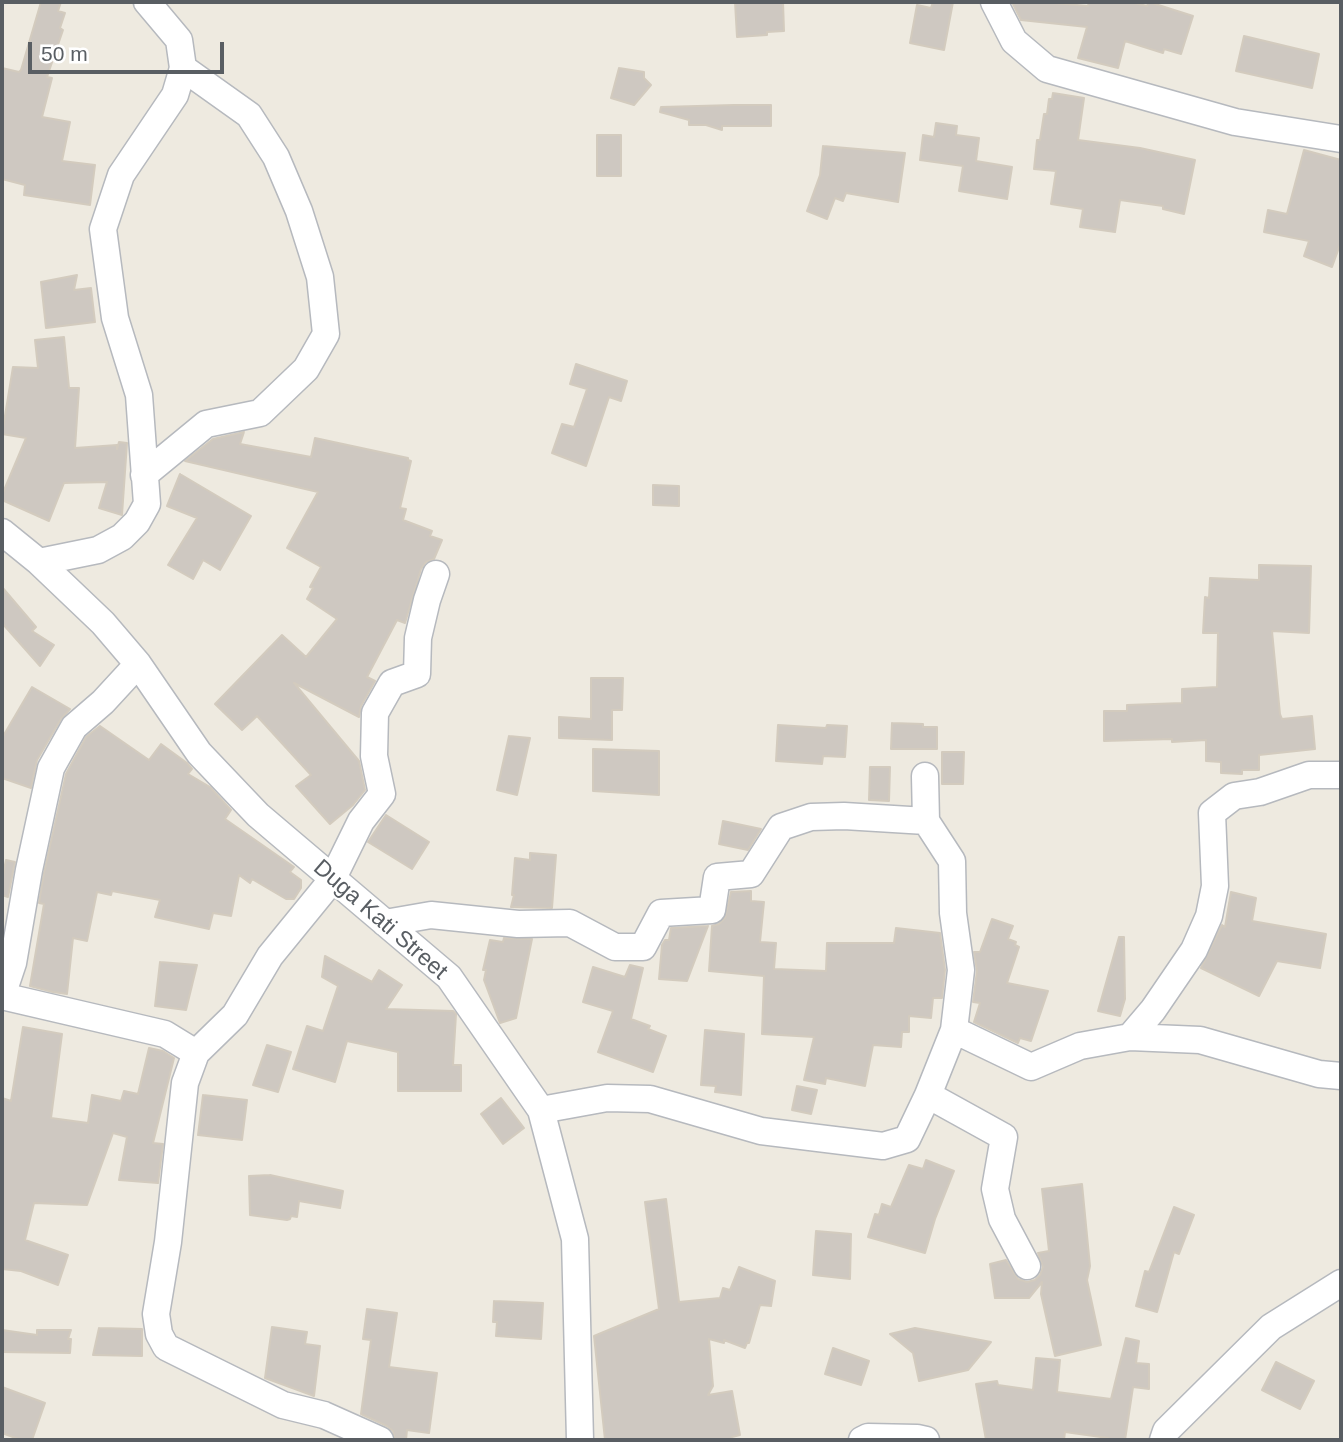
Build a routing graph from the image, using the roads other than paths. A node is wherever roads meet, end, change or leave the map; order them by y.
1 (147, 2) edge
2 (994, 2) edge
3 (183, 68) junction
4 (1341, 139) edge
5 (144, 475) junction
6 (2, 532) edge
7 (39, 562) junction
8 (436, 574) dead end
9 (138, 664) junction
10 (1341, 775) edge
11 (925, 776) dead end
12 (926, 821) junction
13 (332, 880) junction
14 (385, 923) junction
15 (2, 996) edge
16 (954, 1030) junction
17 (1130, 1037) junction
18 (196, 1054) junction
19 (1341, 1076) edge
20 (928, 1095) junction
21 (541, 1110) junction
22 (1027, 1266) dead end
23 (1341, 1283) edge
24 (380, 1440) edge
25 (580, 1440) edge
26 (862, 1440) edge
27 (926, 1440) edge
28 (1163, 1440) edge

1 - 3 street
2 - 4 street
3 - 5 street
3 - 5 street
5 - 7 street
6 - 7 street, Duga Kati Street
7 - 9 street, Duga Kati Street
8 - 13 street
9 - 13 street, Duga Kati Street
9 - 15 street
10 - 17 street
11 - 12 street
12 - 14 street
12 - 16 street
13 - 14 street, Duga Kati Street
13 - 18 street
14 - 21 street, Duga Kati Street
15 - 18 street
16 - 17 street
16 - 20 street
17 - 19 street
18 - 24 street
20 - 21 street
20 - 22 street
21 - 25 street, Duga Kati Street
23 - 28 street
26 - 27 street

